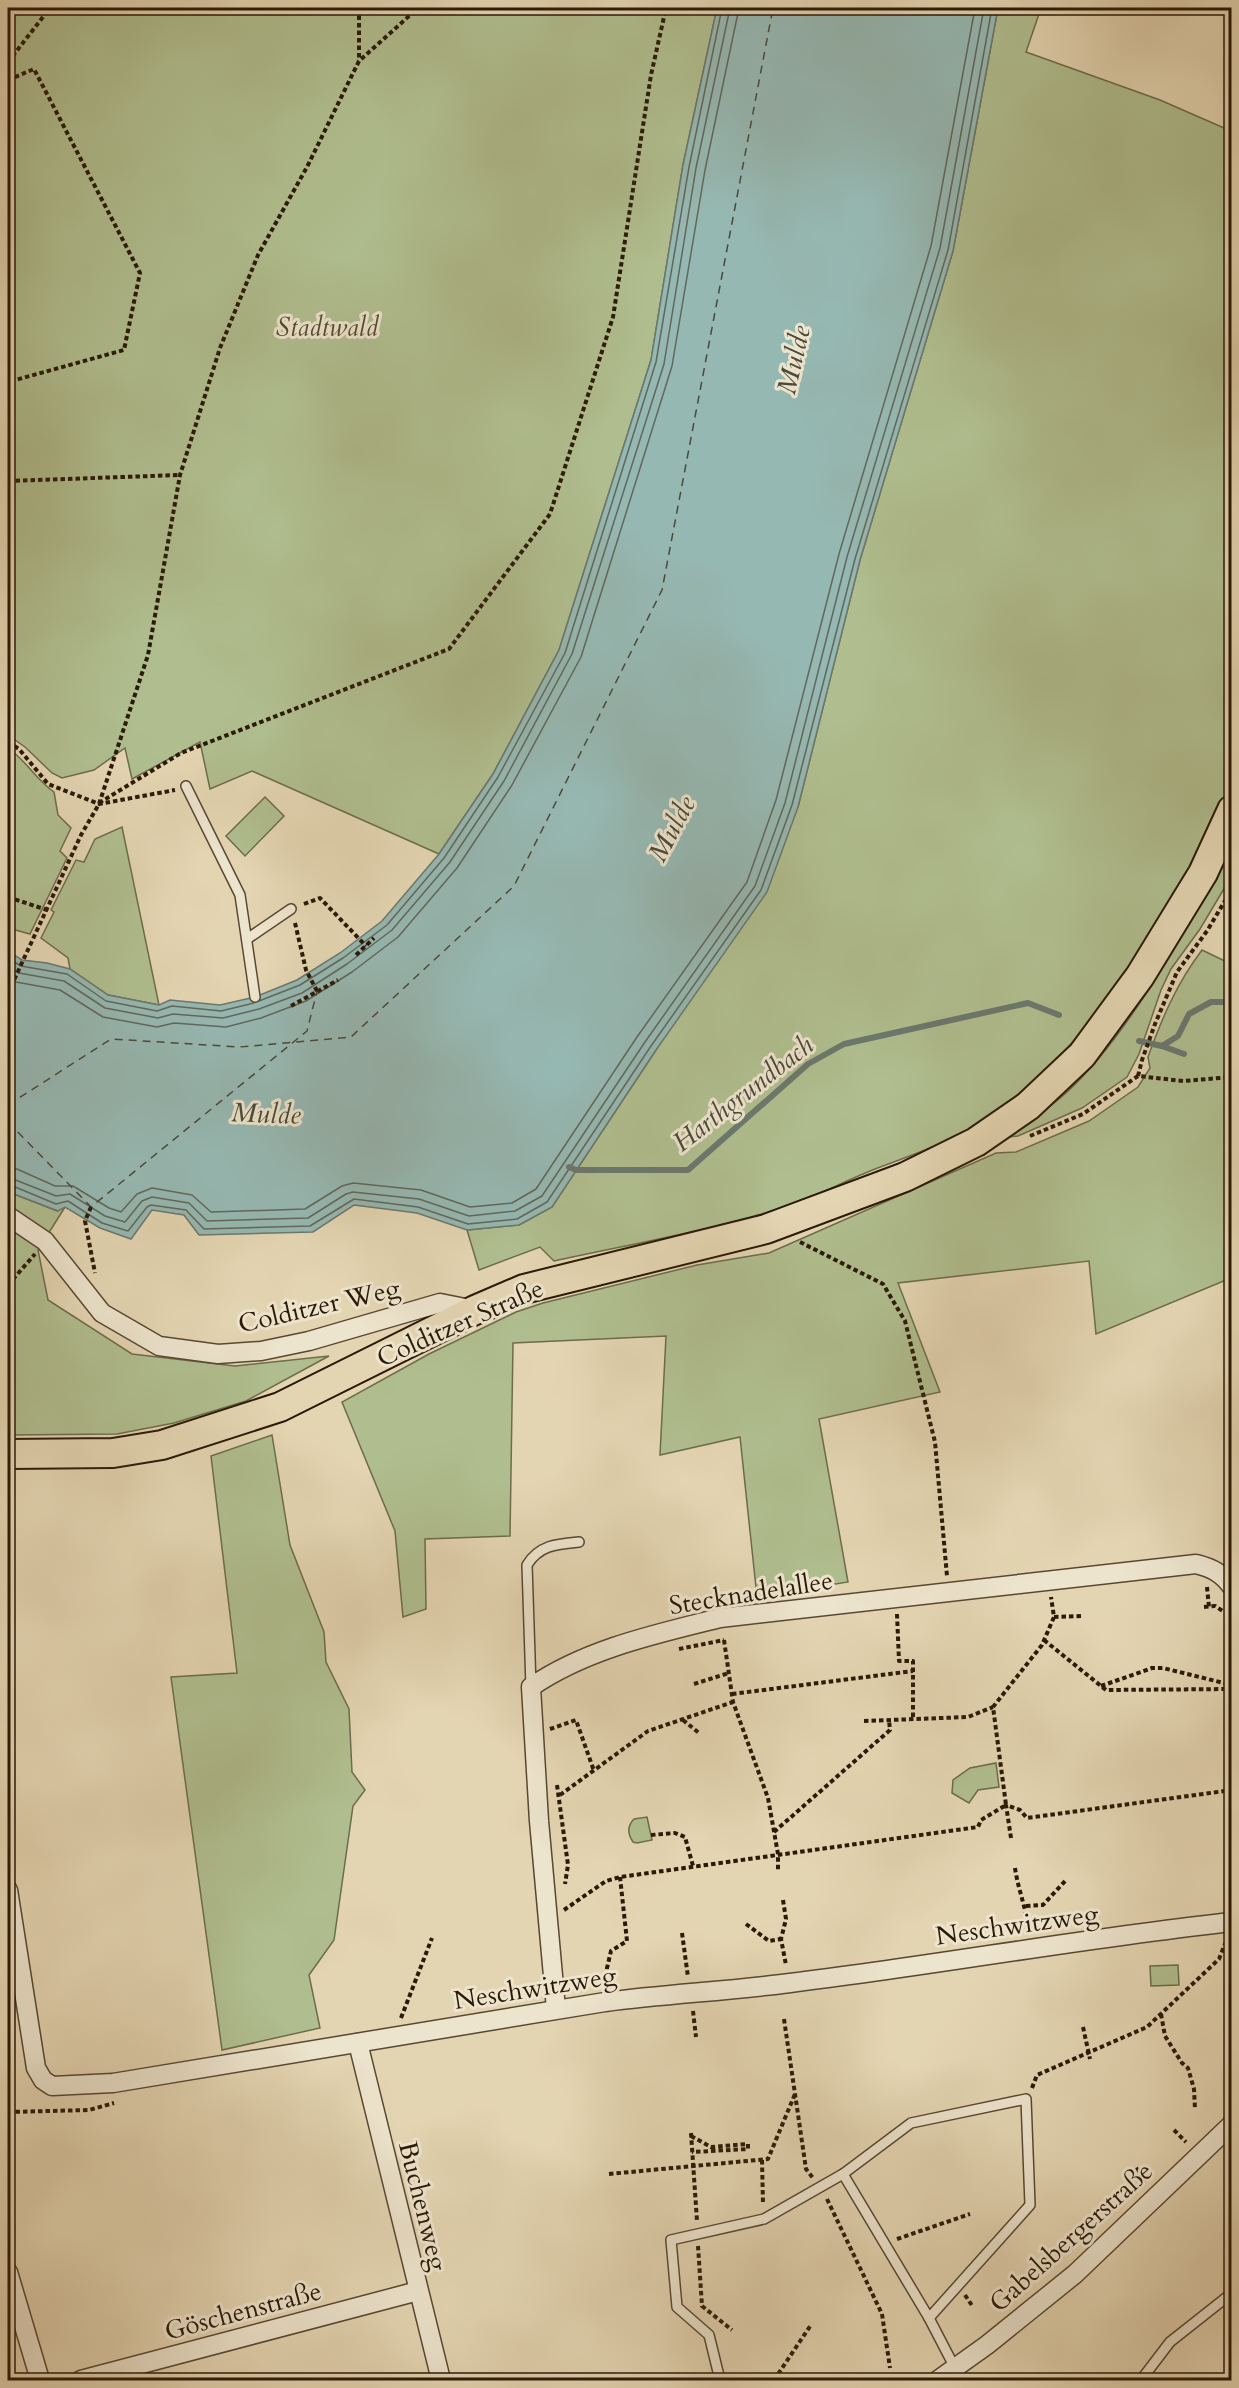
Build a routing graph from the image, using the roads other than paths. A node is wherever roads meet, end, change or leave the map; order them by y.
1 (186, 786) road end
2 (1232, 810) edge
3 (291, 909) road end
4 (247, 939) junction
5 (255, 997) dead end
6 (8, 1216) edge
7 (476, 1310) junction
8 (8, 1454) edge
9 (579, 1542) dead end
10 (1232, 1587) edge
11 (531, 1687) junction
12 (8, 1890) edge
13 (1232, 1922) edge
14 (556, 2009) junction
15 (358, 2043) junction
16 (1232, 2124) edge
17 (843, 2174) junction
18 (8, 2272) edge
19 (418, 2291) junction
20 (1232, 2293) edge
21 (929, 2318) junction
22 (956, 2368) junction
23 (40, 2380) edge
24 (81, 2380) edge
25 (441, 2380) edge
26 (720, 2380) edge
27 (939, 2380) edge
28 (1141, 2380) edge

1 - 4 lane
2 - 7 main road, Colditzer Straße
3 - 4 lane
4 - 5 lane
6 - 7 street, Colditzer Weg
7 - 8 main road, Colditzer Straße
9 - 11 lane
10 - 11 street, Stecknadelallee
11 - 14 street
12 - 15 street, Neschwitzweg
13 - 14 street, Neschwitzweg
14 - 15 street, Neschwitzweg
15 - 19 street, Buchenweg
16 - 22 street, Gabelsbergerstraße
17 - 21 lane
17 - 21 lane
17 - 26 lane
18 - 23 street
19 - 24 street, Göschenstraße
19 - 25 street, Buchenweg
20 - 28 lane
21 - 22 lane
22 - 27 street, Gabelsbergerstraße

